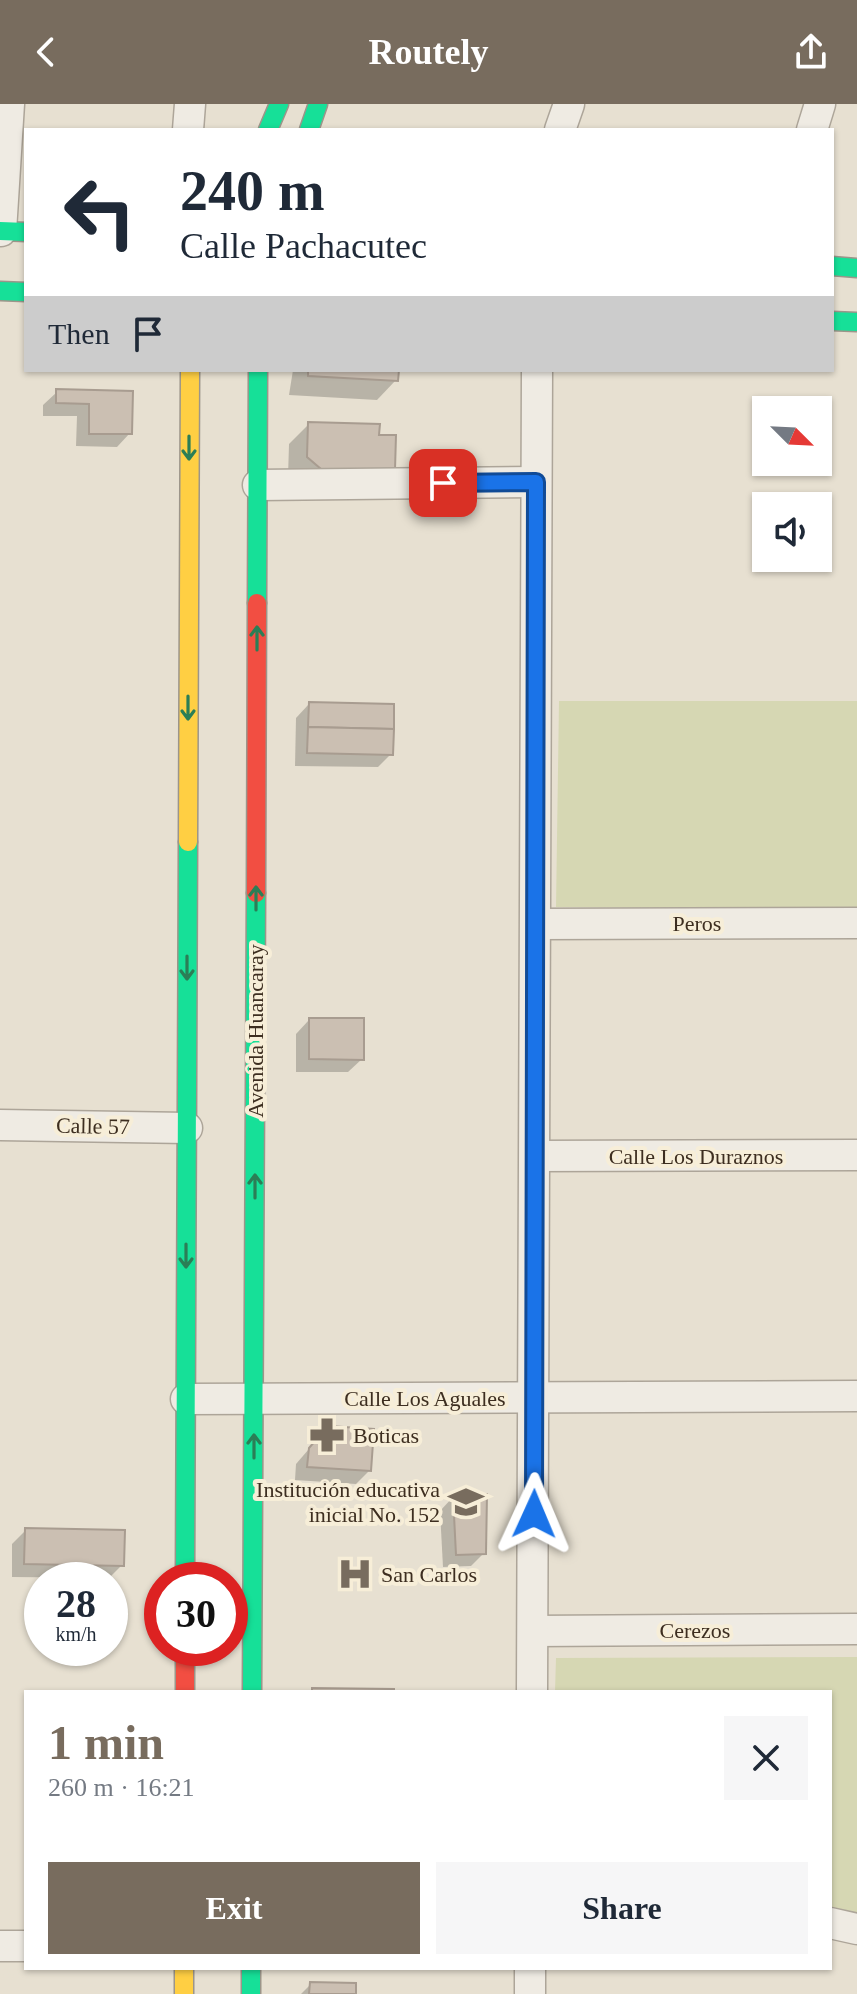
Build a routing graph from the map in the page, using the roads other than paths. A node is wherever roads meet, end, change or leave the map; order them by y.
1 (9, 104) edge
2 (190, 104) edge
3 (279, 104) edge
4 (318, 104) edge
5 (569, 104) edge
6 (820, 104) edge
7 (188, 128) edge
8 (269, 128) edge
9 (310, 128) edge
10 (561, 128) edge
11 (813, 128) edge
12 (0, 231) edge
13 (24, 232) edge
14 (834, 266) edge
15 (857, 268) edge
16 (0, 291) edge
17 (24, 292) edge
18 (834, 321) edge
19 (857, 322) edge
20 (190, 372) edge
21 (258, 372) edge
22 (537, 372) edge
23 (536, 482) junction
24 (258, 485) junction
25 (857, 923) edge
26 (537, 924) junction
27 (0, 1125) edge
28 (187, 1128) junction
29 (857, 1155) edge
30 (536, 1156) junction
31 (857, 1396) edge
32 (254, 1398) junction
33 (535, 1398) junction
34 (186, 1399) junction
35 (185, 1562) edge
36 (857, 1629) edge
37 (533, 1631) junction
38 (185, 1666) edge
39 (185, 1690) edge
40 (252, 1690) edge
41 (532, 1690) edge
42 (832, 1923) edge
43 (857, 1929) edge
44 (0, 1946) edge
45 (24, 1946) edge
46 (184, 1970) edge
47 (251, 1970) edge
48 (530, 1970) edge
49 (184, 1994) edge
50 (251, 1994) edge
51 (530, 1994) edge

1 - 12 street
2 - 7 street
3 - 8 main road
4 - 9 main road
5 - 10 street
6 - 11 street
12 - 13 main road
14 - 15 main road
16 - 17 main road
18 - 19 main road
20 -> 28 main road
21 - 24 main road, Avenida Huancaray
22 - 23 street
23 - 24 street
23 - 26 street
32 -> 24 main road, Avenida Huancaray
25 - 26 street, Peros
26 - 30 street
27 - 28 street, Calle 57
28 -> 34 main road
29 - 30 street, Calle Los Duraznos
30 - 33 street
31 - 33 street, Calle Los Aguales
32 - 33 street, Calle Los Aguales
32 - 34 street, Calle Los Aguales
40 -> 32 main road, Avenida Huancaray
33 - 37 street
34 - 35 main road
36 - 37 street, Cerezos
37 - 41 street
38 - 39 main road
42 - 43 street
44 - 45 street
46 - 49 main road
47 - 50 main road
48 - 51 street

